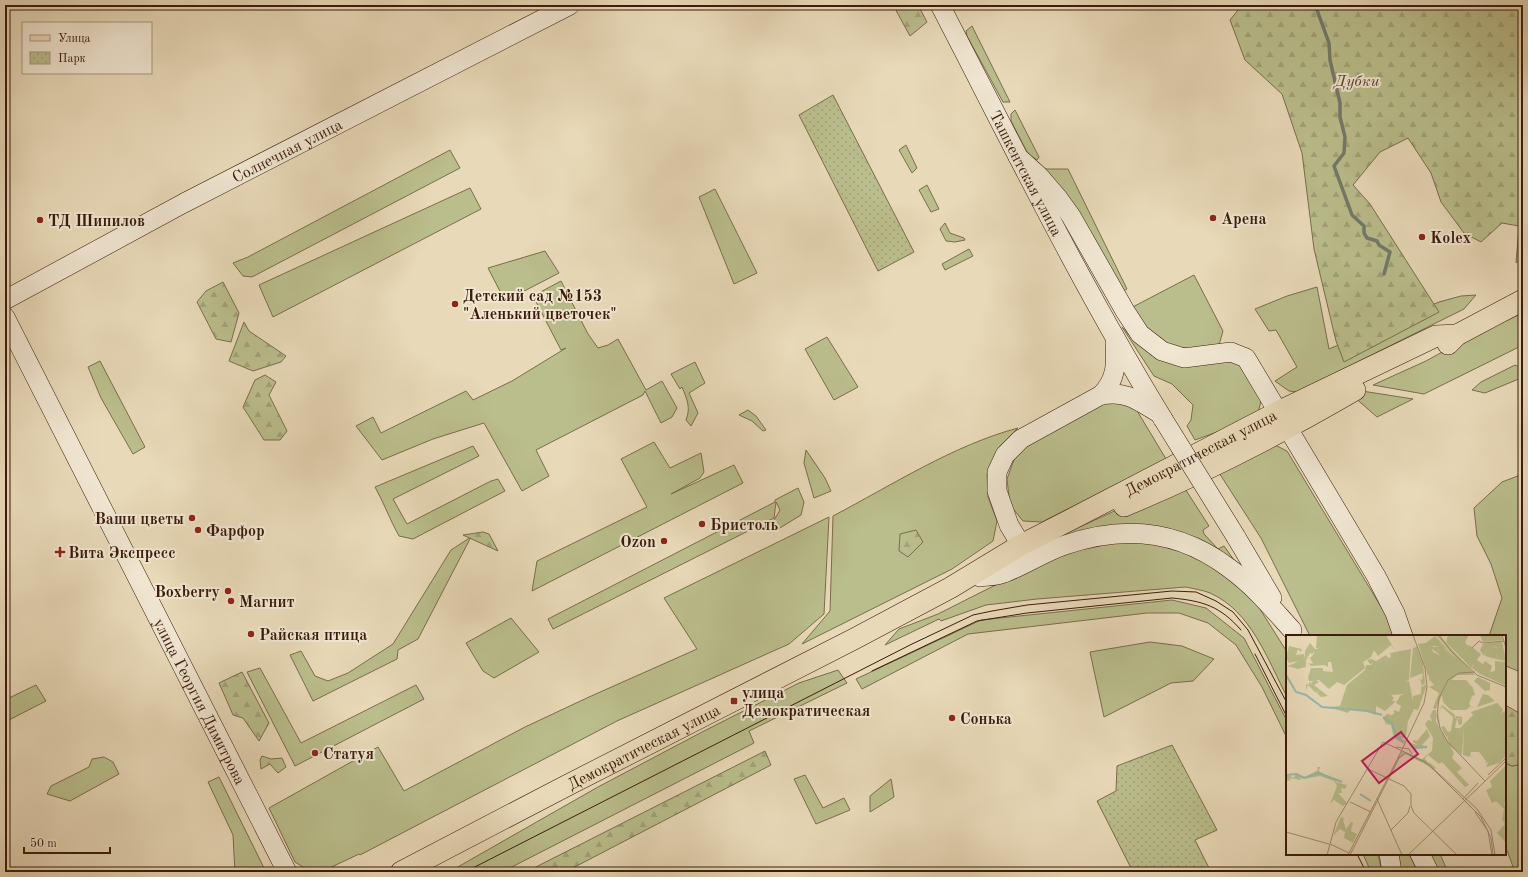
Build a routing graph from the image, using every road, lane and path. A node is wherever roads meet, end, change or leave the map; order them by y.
1 (570, 5) edge
2 (940, 5) edge
3 (1018, 157) junction
4 (5, 300) edge
5 (1523, 300) edge
6 (5, 316) edge
7 (1115, 340) junction
8 (1101, 395) junction
9 (1161, 417) junction
10 (1283, 421) junction
11 (1021, 545) junction
12 (980, 577) junction
13 (950, 588) junction
14 (1294, 633) edge
15 (1403, 635) edge
16 (1388, 855) edge
17 (1420, 855) edge
18 (287, 872) edge
19 (400, 872) edge
20 (1392, 872) edge
21 (1429, 872) edge

1 - 4 main road, Солнечная улица
2 - 3 main road, Ташкентская улица
3 - 7 main road, Ташкентская улица
3 - 10 main road
5 - 10 main road, Демократическая улица
6 - 18 main road, улица Георгия Димитрова
7 - 8 main road
7 - 9 main road, Ташкентская улица
8 - 9 main road
8 - 11 main road
9 - 14 main road, Ташкентская улица, bridge
10 - 11 main road, Демократическая улица
10 - 12 main road, Демократическая улица
10 - 15 main road
11 - 13 main road, Демократическая улица
12 - 13 main road, Демократическая улица
12 - 14 main road
13 - 19 main road, Демократическая улица
16 - 20 main road
17 - 21 main road

